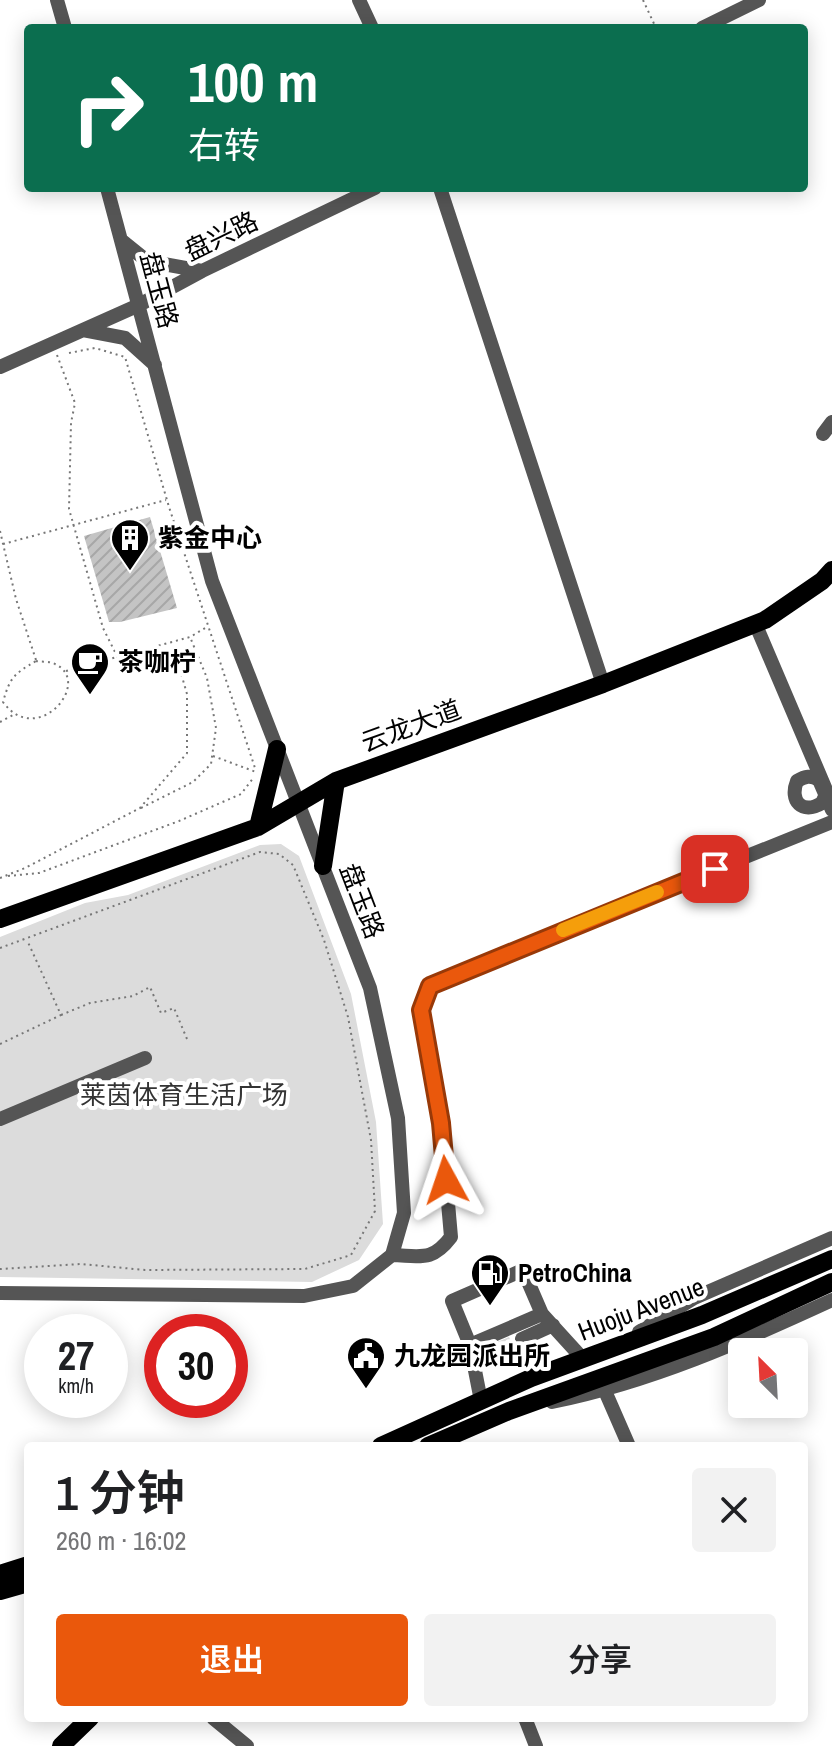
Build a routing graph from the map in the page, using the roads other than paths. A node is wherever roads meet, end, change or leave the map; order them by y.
1 (57, 0) edge
2 (359, 0) edge
3 (759, 0) edge
4 (64, 24) edge
5 (370, 24) edge
6 (710, 24) edge
7 (108, 192) edge
8 (367, 192) edge
9 (441, 192) edge
10 (121, 240) junction
11 (202, 271) junction
12 (139, 305) junction
13 (83, 330) junction
14 (155, 365) junction
15 (0, 367) edge
16 (832, 570) edge
17 (755, 623) junction
18 (603, 684) junction
19 (277, 749) junction
20 (336, 781) junction
21 (298, 804) junction
22 (832, 810) edge
23 (832, 822) edge
24 (258, 827) junction
25 (323, 866) junction
26 (0, 919) edge
27 (145, 1058) dead end
28 (0, 1119) edge
29 (832, 1238) edge
30 (392, 1255) junction
31 (832, 1259) edge
32 (832, 1282) edge
33 (0, 1293) edge
34 (832, 1300) edge
35 (542, 1314) junction
36 (553, 1325) junction
37 (522, 1339) tunnel mouth
38 (470, 1345) junction
39 (499, 1349) tunnel mouth
40 (611, 1349) junction
41 (583, 1359) junction
42 (473, 1361) junction
43 (605, 1391) junction
44 (481, 1401) junction
45 (509, 1411) junction
46 (390, 1442) edge
47 (437, 1442) edge
48 (627, 1442) edge
49 (24, 1566) edge
50 (0, 1574) edge
51 (24, 1584) edge
52 (0, 1591) edge
53 (86, 1722) edge
54 (218, 1722) edge
55 (527, 1722) edge
56 (61, 1746) edge
57 (247, 1746) edge
58 (536, 1746) edge

1 - 4 street
2 - 5 street
3 - 6 street
7 - 10 street, 盘玉路
8 - 11 street, 盘兴路
9 - 18 street
10 - 11 street
10 - 12 street, 盘玉路
11 - 12 street, 盘兴路
12 - 13 street, 盘兴路
12 - 14 street, 盘玉路
13 - 14 street
13 - 15 street, 盘兴路
14 - 19 street, 盘玉路
16 - 17 main road, 云龙大道
17 - 18 main road, 云龙大道
17 - 22 street
18 - 20 main road, 云龙大道
19 - 21 street, 盘玉路
19 - 24 main road
20 - 21 main road, 云龙大道
20 - 25 main road
21 - 24 main road, 云龙大道
21 - 25 street, 盘玉路
23 - 30 street
24 - 26 main road, 云龙大道
25 - 30 street, 盘玉路
27 - 28 street
29 - 40 street
30 - 33 street
31 - 40 main road, Huoju Avenue
32 - 45 main road, Huoju Avenue
34 - 43 street
35 - 36 street
35 - 38 street
35 - 38 street
36 - 37 street
36 - 41 street
38 - 42 street
39 - 42 street
40 - 41 main road, Huoju Avenue
41 - 44 main road, Huoju Avenue
42 - 44 street
43 - 45 street
43 - 48 street
44 - 46 main road, Huoju Avenue
45 - 47 main road, Huoju Avenue
49 - 50 main road
51 - 52 main road
53 - 56 main road
54 - 57 street
55 - 58 street

